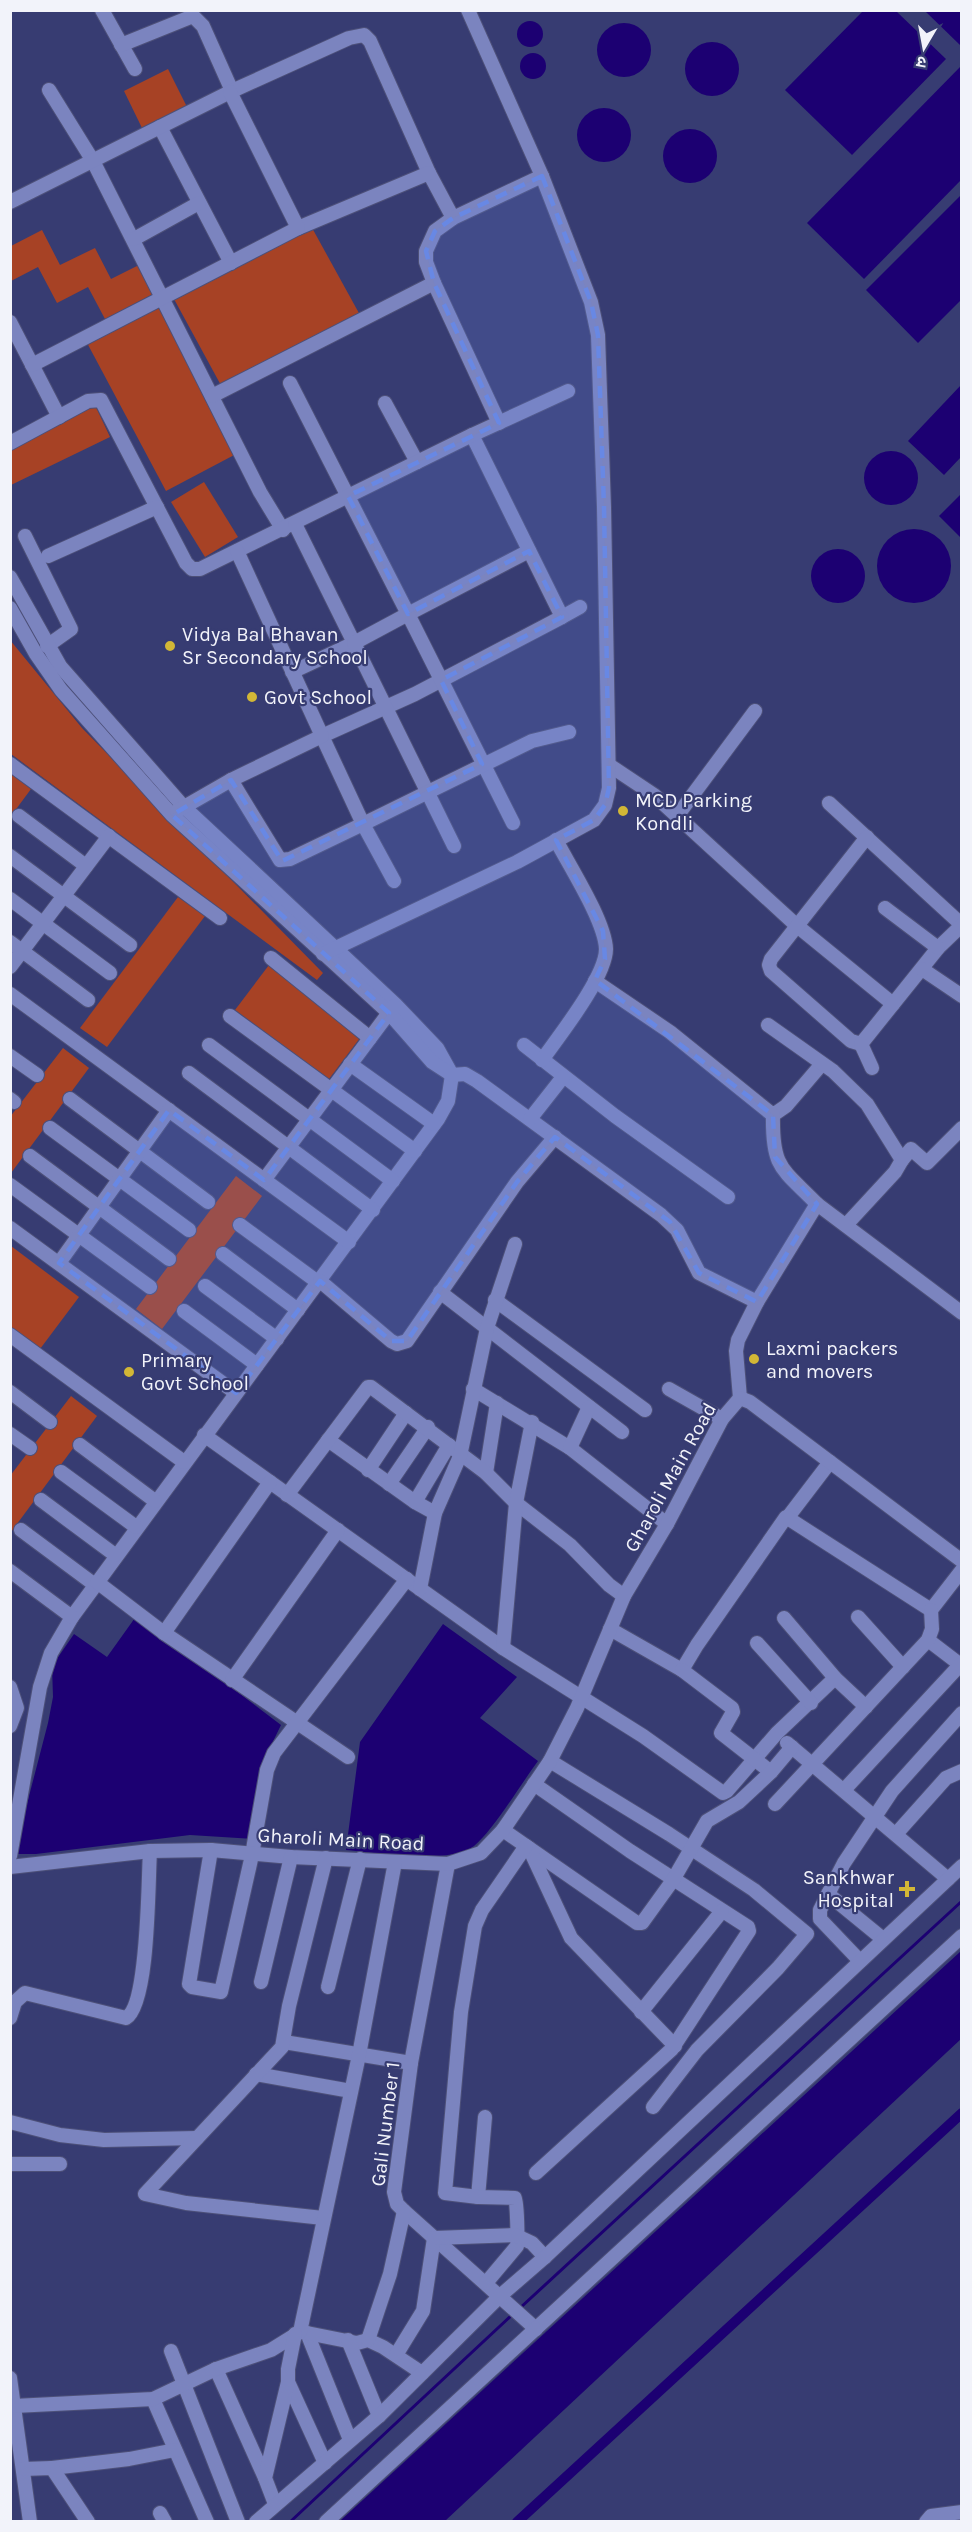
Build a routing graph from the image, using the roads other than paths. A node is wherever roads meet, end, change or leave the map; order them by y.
1 (102, 10) edge
2 (468, 10) edge
3 (121, 45) junction
4 (135, 69) dead end
5 (49, 90) dead end
6 (231, 91) junction
7 (160, 127) junction
8 (93, 161) junction
9 (429, 173) junction
10 (542, 176) junction
11 (10, 202) edge
12 (199, 203) junction
13 (453, 218) junction
14 (298, 228) junction
15 (134, 239) junction
16 (231, 263) junction
17 (434, 283) junction
18 (163, 298) junction
19 (10, 322) edge
20 (33, 365) junction
21 (290, 383) dead end
22 (568, 392) dead end
23 (212, 396) junction
24 (385, 404) dead end
25 (59, 417) junction
26 (499, 423) junction
27 (472, 435) junction
28 (10, 443) edge
29 (417, 462) junction
30 (348, 496) junction
31 (157, 507) junction
32 (289, 527) junction
33 (25, 536) dead end
34 (237, 551) junction
35 (529, 551) junction
36 (48, 556) dead end
37 (10, 577) edge
38 (580, 607) dead end
39 (10, 608) edge
40 (408, 614) junction
41 (562, 616) junction
42 (354, 643) junction
43 (47, 646) junction
44 (292, 672) junction
45 (441, 680) junction
46 (384, 707) junction
47 (755, 711) dead end
48 (569, 732) dead end
49 (322, 736) junction
50 (10, 764) edge
51 (482, 764) junction
52 (609, 765) junction
53 (231, 780) junction
54 (426, 794) junction
55 (829, 803) dead end
56 (177, 811) junction
57 (19, 816) dead end
58 (677, 816) junction
59 (513, 823) dead end
60 (363, 824) junction
61 (109, 836) junction
62 (867, 837) junction
63 (556, 840) junction
64 (453, 846) dead end
65 (10, 856) edge
66 (86, 866) junction
67 (394, 881) dead end
68 (64, 896) junction
69 (10, 899) edge
70 (885, 908) dead end
71 (220, 918) dead end
72 (43, 923) junction
73 (962, 925) edge
74 (796, 926) junction
75 (10, 942) edge
76 (130, 945) dead end
77 (938, 948) junction
78 (22, 951) junction
79 (329, 951) junction
80 (271, 958) dead end
81 (10, 967) edge
82 (922, 969) junction
83 (110, 973) dead end
84 (595, 981) junction
85 (10, 994) edge
86 (962, 996) edge
87 (88, 1000) dead end
88 (893, 1004) junction
89 (392, 1008) junction
90 (230, 1017) dead end
91 (768, 1025) dead end
92 (370, 1038) junction
93 (861, 1044) junction
94 (209, 1045) dead end
95 (524, 1045) dead end
96 (10, 1056) edge
97 (542, 1060) junction
98 (350, 1064) junction
99 (821, 1065) junction
100 (872, 1068) dead end
101 (189, 1073) dead end
102 (36, 1075) dead end
103 (452, 1075) junction
104 (563, 1077) junction
105 (331, 1090) junction
106 (70, 1099) dead end
107 (169, 1110) junction
108 (773, 1115) junction
109 (309, 1119) junction
110 (530, 1119) junction
111 (434, 1124) junction
112 (50, 1128) dead end
113 (962, 1128) edge
114 (555, 1137) junction
115 (289, 1146) junction
116 (140, 1151) junction
117 (415, 1151) junction
118 (30, 1156) dead end
119 (902, 1160) junction
120 (120, 1179) junction
121 (264, 1180) junction
122 (393, 1181) junction
123 (10, 1185) edge
124 (728, 1197) dead end
125 (208, 1202) dead end
126 (817, 1204) junction
127 (99, 1207) junction
128 (373, 1210) junction
129 (240, 1225) dead end
130 (846, 1225) junction
131 (10, 1228) edge
132 (189, 1230) dead end
133 (79, 1235) junction
134 (349, 1242) junction
135 (515, 1244) dead end
136 (223, 1254) dead end
137 (170, 1259) dead end
138 (59, 1263) junction
139 (320, 1282) junction
140 (205, 1286) dead end
141 (150, 1287) dead end
142 (440, 1292) junction
143 (495, 1300) junction
144 (757, 1302) junction
145 (960, 1308) edge
146 (298, 1310) junction
147 (184, 1311) dead end
148 (487, 1328) junction
149 (10, 1335) edge
150 (277, 1339) junction
151 (257, 1365) junction
152 (473, 1389) junction
153 (669, 1389) dead end
154 (10, 1392) edge
155 (236, 1393) junction
156 (740, 1398) junction
157 (497, 1403) junction
158 (589, 1407) junction
159 (645, 1410) dead end
160 (406, 1413) junction
161 (722, 1419) junction
162 (50, 1422) dead end
163 (532, 1422) junction
164 (428, 1427) junction
165 (622, 1432) dead end
166 (10, 1434) edge
167 (204, 1435) junction
168 (328, 1440) junction
169 (448, 1444) junction
170 (80, 1445) dead end
171 (30, 1448) dead end
172 (570, 1448) junction
173 (460, 1456) junction
174 (184, 1462) junction
175 (830, 1462) junction
176 (368, 1470) junction
177 (61, 1472) dead end
178 (486, 1473) junction
179 (270, 1482) junction
180 (389, 1484) junction
181 (287, 1495) junction
182 (41, 1500) dead end
183 (155, 1501) junction
184 (415, 1502) junction
185 (516, 1503) junction
186 (435, 1513) junction
187 (788, 1516) junction
188 (667, 1524) junction
189 (136, 1527) junction
190 (21, 1530) dead end
191 (338, 1530) junction
192 (115, 1555) junction
193 (962, 1561) edge
194 (962, 1570) edge
195 (13, 1579) edge
196 (407, 1579) junction
197 (96, 1583) junction
198 (420, 1589) junction
199 (624, 1596) junction
200 (931, 1610) junction
201 (72, 1617) junction
202 (858, 1617) dead end
203 (784, 1618) dead end
204 (610, 1629) junction
205 (164, 1633) junction
206 (928, 1640) junction
207 (757, 1643) dead end
208 (503, 1648) junction
209 (961, 1666) edge
210 (903, 1667) junction
211 (682, 1670) junction
212 (835, 1678) junction
213 (232, 1680) junction
214 (10, 1687) edge
215 (582, 1696) junction
216 (810, 1703) junction
217 (866, 1707) junction
218 (962, 1713) edge
219 (297, 1721) junction
220 (10, 1726) edge
221 (777, 1733) junction
222 (792, 1748) junction
223 (348, 1758) dead end
224 (754, 1758) junction
225 (550, 1761) junction
226 (812, 1765) junction
227 (962, 1771) edge
228 (771, 1772) junction
229 (534, 1784) junction
230 (844, 1790) junction
231 (775, 1804) dead end
232 (875, 1815) junction
233 (503, 1830) junction
234 (896, 1834) junction
235 (527, 1847) junction
236 (690, 1847) junction
237 (211, 1850) junction
238 (150, 1851) junction
239 (252, 1855) junction
240 (10, 1856) edge
241 (291, 1857) junction
242 (326, 1858) junction
243 (360, 1859) junction
244 (395, 1862) junction
245 (448, 1864) junction
246 (962, 1866) edge
247 (10, 1867) edge
248 (948, 1879) junction
249 (673, 1880) junction
250 (828, 1894) junction
251 (722, 1911) junction
252 (820, 1919) junction
253 (807, 1934) junction
254 (962, 1936) edge
255 (883, 1939) junction
256 (860, 1961) junction
257 (261, 1982) dead end
258 (328, 1987) dead end
259 (642, 2012) junction
260 (10, 2018) edge
261 (285, 2042) junction
262 (675, 2046) junction
263 (359, 2055) junction
264 (411, 2063) junction
265 (256, 2074) junction
266 (351, 2091) junction
267 (653, 2107) dead end
268 (484, 2117) dead end
269 (10, 2122) edge
270 (197, 2138) junction
271 (10, 2164) edge
272 (60, 2164) dead end
273 (536, 2174) dead end
274 (478, 2197) junction
275 (404, 2211) junction
276 (323, 2218) junction
277 (515, 2235) junction
278 (435, 2238) junction
279 (545, 2257) junction
280 (486, 2283) junction
281 (504, 2300) junction
282 (533, 2326) junction
283 (301, 2333) junction
284 (348, 2340) junction
285 (368, 2340) junction
286 (171, 2351) dead end
287 (396, 2355) junction
288 (216, 2369) junction
289 (422, 2373) junction
290 (10, 2378) edge
291 (288, 2382) junction
292 (186, 2385) junction
293 (12, 2399) edge
294 (153, 2399) junction
295 (379, 2416) junction
296 (350, 2440) junction
297 (175, 2450) junction
298 (326, 2463) junction
299 (52, 2468) junction
300 (23, 2469) junction
301 (265, 2478) junction
302 (275, 2504) junction
303 (962, 2512) edge
304 (30, 2522) edge
305 (88, 2522) edge
306 (207, 2522) edge
307 (238, 2522) edge
308 (256, 2522) edge
309 (326, 2522) edge
310 (926, 2522) edge

1 - 3 street
2 - 10 street
3 - 4 street
3 - 6 street
5 - 8 street
6 - 7 street
6 - 9 street
6 - 14 street
7 - 8 street
7 - 12 street
8 - 11 street
8 - 15 street
9 - 13 street
9 - 14 street
10 - 13 street
10 - 52 street
12 - 15 street
12 - 16 street
13 - 17 street
14 - 16 street
15 - 18 street
16 - 18 street
17 - 23 street
17 - 26 street
18 - 20 street
18 - 23 street
19 - 20 street
20 - 25 street
21 - 30 street
22 - 26 street
23 - 32 street
24 - 29 street
25 - 28 street
25 - 31 street
26 - 27 street
27 - 29 street
27 - 35 street
29 - 30 street
30 - 32 street
30 - 40 street
31 - 34 street
31 - 36 street
32 - 34 street
32 - 42 street
33 - 43 street
34 - 44 street
35 - 40 street
35 - 41 street
37 - 43 street
38 - 41 street
39 - 56 street
40 - 42 street
40 - 45 street
41 - 45 street
42 - 44 street
42 - 46 street
43 - 56 street
44 - 49 street
45 - 46 street
45 - 51 street
46 - 49 street
46 - 54 street
47 - 58 street
48 - 51 street
49 - 53 street
49 - 60 street
50 - 61 street
51 - 54 street
51 - 59 street
52 - 58 street
52 - 63 street
53 - 56 street
53 - 60 street
54 - 60 street
54 - 64 street
55 - 62 street
56 - 79 street
57 - 66 street
58 - 74 street
60 - 67 street
61 - 66 street
61 - 71 street
62 - 73 street
62 - 74 street
63 - 79 street
63 - 84 street
65 - 68 street
66 - 68 street
68 - 72 street
68 - 76 street
69 - 72 street
70 - 77 street
72 - 78 street
72 - 83 street
73 - 77 street
74 - 88 street
74 - 93 street
75 - 78 street
77 - 82 street
78 - 81 street
78 - 87 street
79 - 89 street
80 - 92 street
82 - 86 street
82 - 88 street
84 - 97 street
84 - 108 street
85 - 107 street
88 - 93 street
89 - 92 street
89 - 103 street
90 - 105 street
91 - 99 street
92 - 98 street
93 - 100 street
94 - 109 street
95 - 97 street
96 - 102 street
97 - 104 street
98 - 105 street
98 - 111 street
99 - 108 street
99 - 119 street
101 - 115 street
103 - 110 street
103 - 111 street
104 - 110 street
104 - 124 street
105 - 109 street
105 - 117 street
106 - 116 street
107 - 116 street
107 - 121 street
108 - 126 street
109 - 115 street
109 - 122 street
110 - 114 street
111 - 117 street
112 - 120 street
113 - 119 street
114 - 142 street
114 - 144 street
115 - 121 street
115 - 128 street
116 - 120 street
116 - 125 street
117 - 122 street
118 - 127 street
119 - 130 street
120 - 127 street
120 - 132 street
121 - 134 street
122 - 128 street
123 - 133 street
126 - 130 street
126 - 144 street
127 - 133 street
127 - 137 street
128 - 134 street
129 - 139 street
130 - 145 street
131 - 138 street
133 - 138 street
133 - 141 street
134 - 139 street
135 - 143 street
136 - 146 street
138 - 155 street
139 - 142 street
139 - 146 street
140 - 150 street
142 - 148 street
143 - 148 street
143 - 159 street
144 - 156 street
146 - 150 street
147 - 151 street
148 - 152 street
148 - 158 street
149 - 174 street
150 - 151 street
151 - 155 street
152 - 157 street
152 - 173 street
153 - 161 street
154 - 162 street
155 - 167 street
156 - 161 street, Gharoli Main Road
156 - 175 street, Gharoli Main Road
157 - 163 street
157 - 178 street
158 - 165 street
158 - 172 street
160 - 164 street
160 - 168 street
160 - 176 street
161 - 188 street, Gharoli Main Road
163 - 172 street
163 - 185 street
164 - 169 street
164 - 180 street
166 - 171 street
167 - 174 street
167 - 179 street
168 - 176 street
168 - 181 street
169 - 173 street
169 - 184 street
170 - 183 street
172 - 188 street
173 - 178 street
173 - 186 street
174 - 183 street
175 - 187 street
175 - 193 street, Gharoli Main Road
176 - 180 street
177 - 189 street
178 - 185 street
179 - 181 street
179 - 205 street
180 - 184 street
181 - 191 street
182 - 192 street
183 - 189 street
184 - 186 street
185 - 199 street
185 - 208 street
186 - 198 street
187 - 200 street
187 - 211 street
188 - 199 street, Gharoli Main Road
189 - 192 street
190 - 197 street
191 - 196 street
191 - 213 street
192 - 197 street
194 - 200 street
195 - 201 street
196 - 198 street
196 - 219 street
197 - 201 street
197 - 205 street
198 - 208 street
199 - 204 street, Gharoli Main Road
200 - 206 street
201 - 240 street
202 - 210 street
203 - 212 street
204 - 211 street
204 - 215 street, Gharoli Main Road
205 - 213 street
206 - 209 street
206 - 210 street
207 - 216 street
208 - 215 street
209 - 230 street
210 - 217 street
211 - 224 street
212 - 216 street
212 - 217 street
213 - 219 street
214 - 220 street
215 - 224 street
215 - 225 street, Gharoli Main Road
216 - 221 street
217 - 226 street
218 - 232 street
219 - 223 street
219 - 239 street
221 - 222 street
221 - 224 street
222 - 226 street
222 - 228 street
224 - 228 street
225 - 229 street, Gharoli Main Road
225 - 236 street
226 - 230 street
226 - 231 street
227 - 234 street
228 - 236 street
229 - 233 street, Gharoli Main Road
229 - 249 street
230 - 232 street
232 - 234 street
232 - 250 street
233 - 235 street
233 - 245 street, Gharoli Main Road
234 - 248 street
235 - 249 street
235 - 259 street
235 - 274 street
236 - 249 street
236 - 253 street
237 - 238 street, Gharoli Main Road
237 - 239 street, Gharoli Main Road
237 - 239 street
238 - 247 street, Gharoli Main Road
238 - 260 street
239 - 241 street, Gharoli Main Road
241 - 242 street, Gharoli Main Road
241 - 257 street
242 - 243 street, Gharoli Main Road
242 - 261 street
243 - 244 street, Gharoli Main Road
243 - 258 street
244 - 245 street, Gharoli Main Road
244 - 263 street
245 - 264 street, Gali Number 1
246 - 248 street
248 - 255 street
249 - 251 street
250 - 252 street
250 - 255 street
251 - 259 street
251 - 262 street
252 - 253 street
252 - 256 street
253 - 267 street
254 - 282 street
255 - 256 street
256 - 279 street
259 - 262 street
261 - 263 street
261 - 265 street
262 - 273 street
263 - 264 street
263 - 266 street
264 - 275 street, Gali Number 1
265 - 266 street
265 - 270 street
266 - 276 street
268 - 274 street
269 - 270 street
270 - 276 street
271 - 272 street
274 - 277 street
275 - 278 street, Gali Number 1
275 - 285 street
276 - 283 street
277 - 278 street
277 - 279 street
277 - 280 street
278 - 280 street, Gali Number 1
278 - 287 street
279 - 281 street
280 - 281 street, Gali Number 1
281 - 282 street, Gali Number 1
281 - 289 street
282 - 309 street
283 - 284 street
283 - 288 street
283 - 291 street
283 - 296 street
284 - 285 street
284 - 295 street
285 - 287 street
286 - 292 street
287 - 289 street
288 - 292 street
288 - 301 street
289 - 295 street
290 - 293 street
291 - 298 street
291 - 301 street
292 - 294 street
292 - 307 street
293 - 294 street
293 - 300 street
294 - 297 street
295 - 296 street
296 - 298 street
297 - 299 street
297 - 306 street
298 - 302 street
299 - 300 street
299 - 305 street
300 - 304 street
301 - 302 street
302 - 308 street
303 - 310 street

